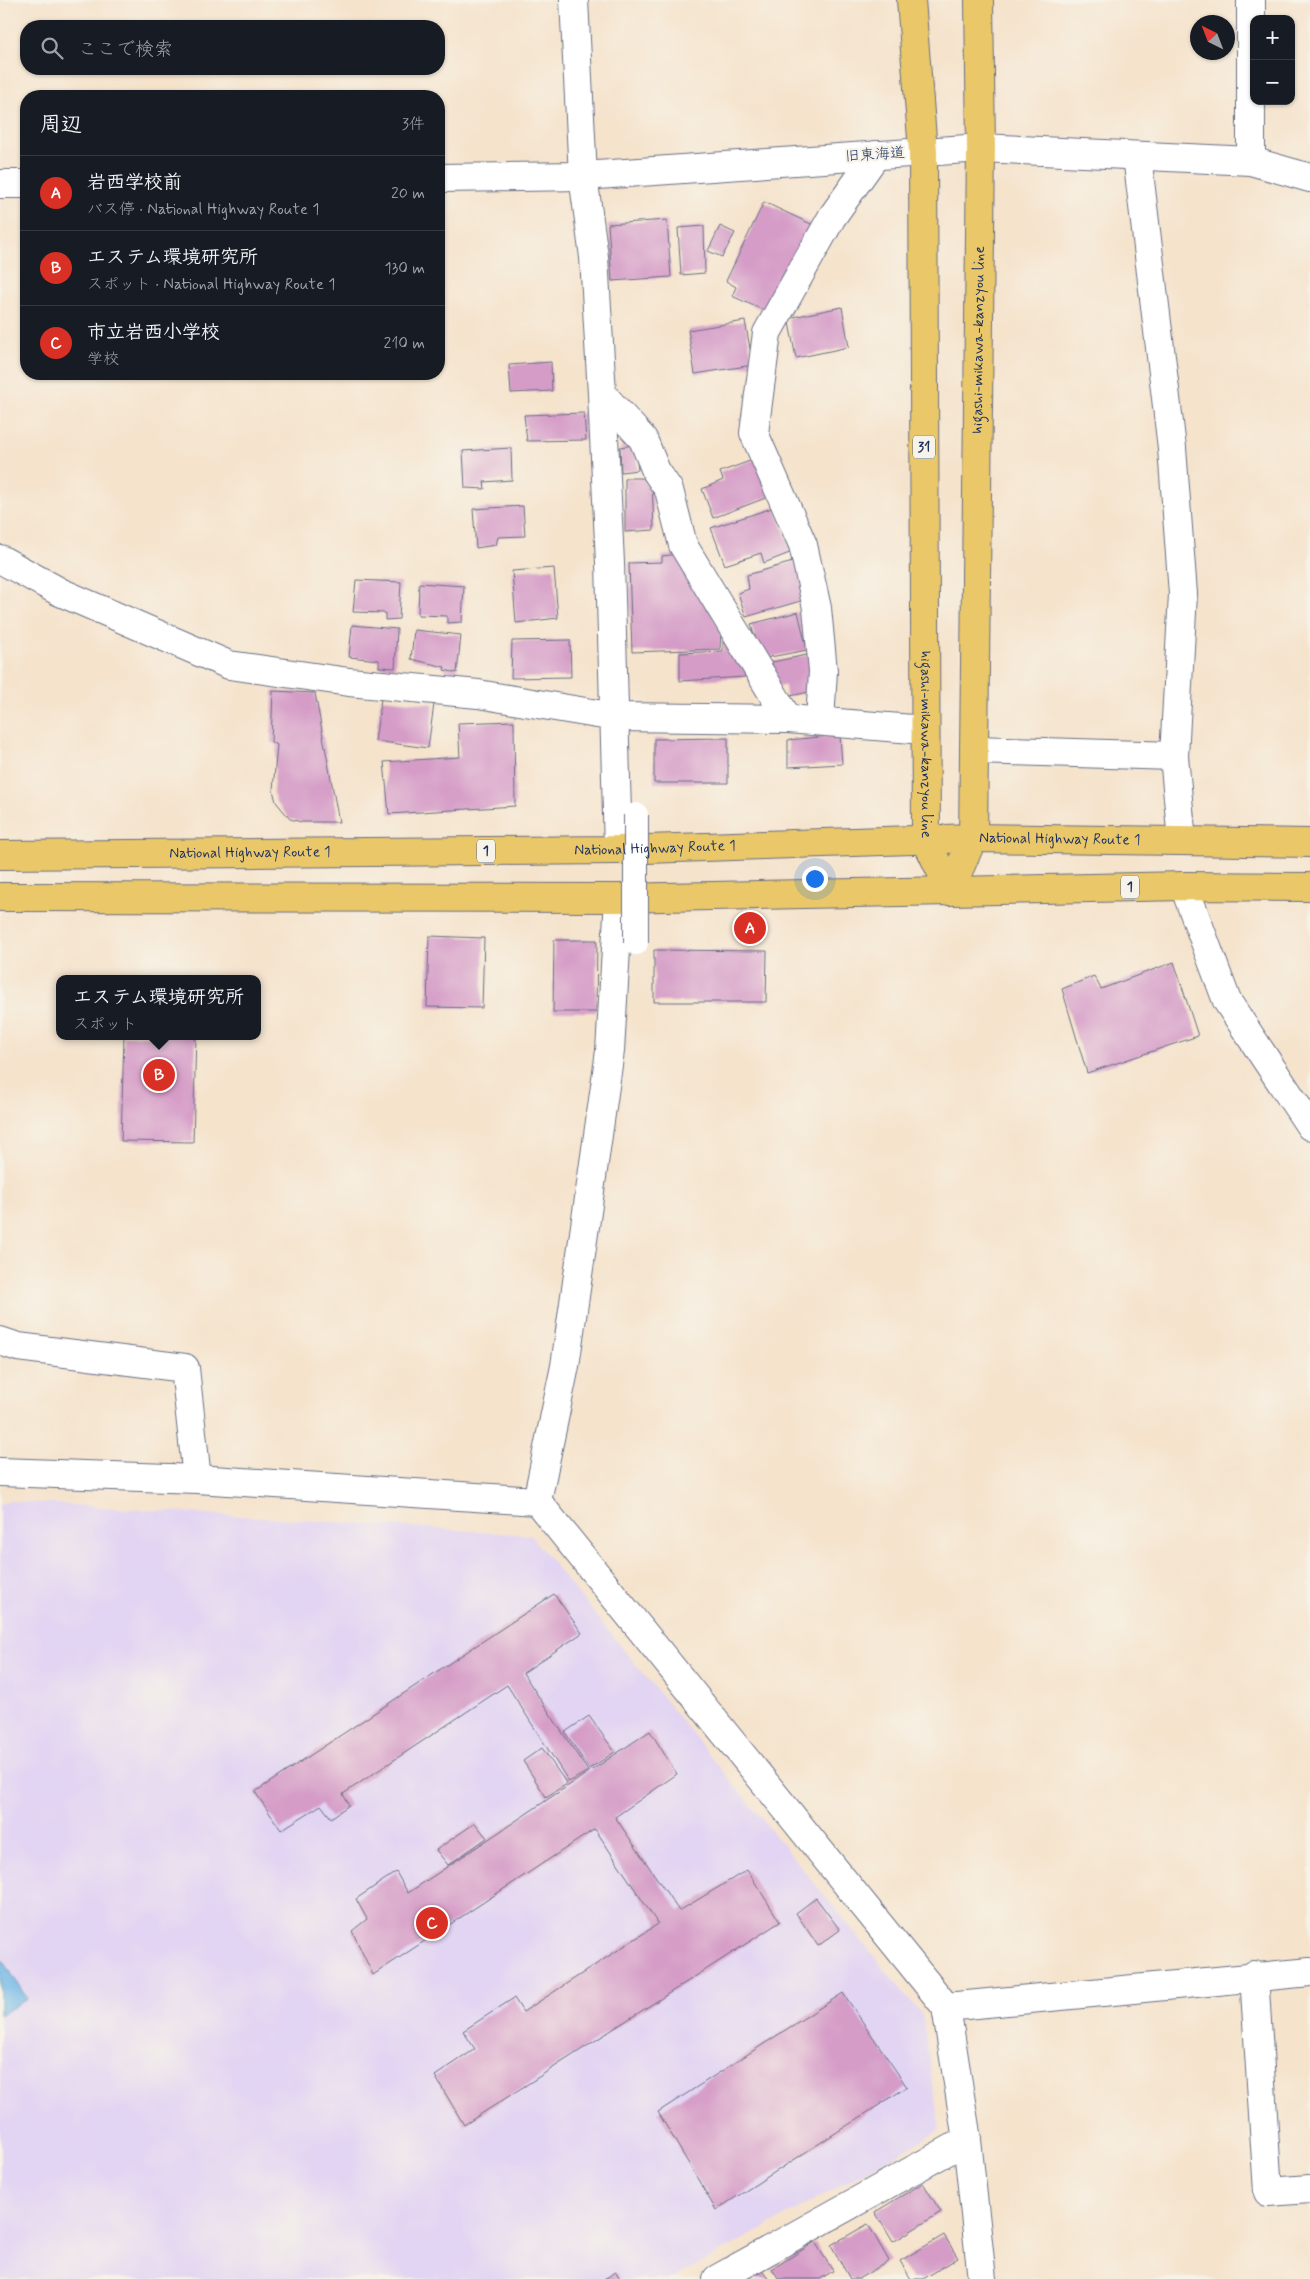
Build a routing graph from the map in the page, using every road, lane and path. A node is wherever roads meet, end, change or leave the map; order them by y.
1 (574, 0) edge
2 (911, 0) edge
3 (979, 0) edge
4 (1251, 0) edge
5 (981, 148) junction
6 (923, 151) junction
7 (876, 155) junction
8 (1137, 156) junction
9 (1251, 161) junction
10 (583, 176) junction
11 (445, 178) edge
12 (1310, 178) edge
13 (0, 184) edge
14 (20, 184) edge
15 (602, 394) junction
16 (0, 558) edge
17 (615, 717) junction
18 (788, 719) junction
19 (820, 721) junction
20 (925, 730) junction
21 (974, 750) junction
22 (1174, 756) junction
23 (636, 814) dead end
24 (973, 838) junction
25 (926, 840) junction
26 (1182, 841) junction
27 (1310, 843) edge
28 (618, 850) junction
29 (0, 855) edge
30 (1184, 886) junction
31 (1310, 887) edge
32 (950, 890) junction
33 (0, 897) edge
34 (619, 898) junction
35 (636, 943) dead end
36 (1310, 1126) edge
37 (0, 1341) edge
38 (0, 1472) edge
39 (197, 1479) junction
40 (537, 1502) junction
41 (1310, 1972) edge
42 (1254, 1976) junction
43 (946, 2007) junction
44 (967, 2140) junction
45 (1310, 2189) edge
46 (717, 2279) edge
47 (982, 2279) edge

1 - 10 street
2 - 6 main road, higashi-mikawa-kanzyou line / 31
3 - 5 main road, higashi-mikawa-kanzyou line
4 - 9 street
5 - 6 street, 旧東海道
5 - 8 street, 旧東海道
5 - 21 main road, higashi-mikawa-kanzyou line
6 - 7 street, 旧東海道
6 - 20 main road, higashi-mikawa-kanzyou line / 31
7 - 10 street, 旧東海道
7 - 19 street
8 - 9 street, 旧東海道
8 - 22 street
9 - 12 street, 旧東海道
10 - 11 street, 旧東海道
10 - 15 street
13 - 14 street
15 - 17 street
15 - 18 street
16 - 17 street
17 - 18 street
17 - 28 street
18 - 19 street
19 - 20 street
20 - 25 main road, higashi-mikawa-kanzyou line / 31
21 - 22 street
21 - 24 main road, higashi-mikawa-kanzyou line
22 - 26 street
23 - 35 street, bridge
24 - 25 main road, National Highway Route 1 / 1
24 - 26 main road, National Highway Route 1 / 1
24 - 32 main road, higashi-mikawa-kanzyou line
25 - 28 main road, National Highway Route 1 / 1
25 - 32 main road, higashi-mikawa-kanzyou line / 31
26 - 27 main road, National Highway Route 1 / 1
28 - 29 main road, National Highway Route 1 / 1
30 - 31 main road, 1
30 - 32 main road, 1
30 - 36 street
32 - 34 main road, 1
33 - 34 main road, 1
34 - 40 street
37 - 39 street
38 - 39 street
39 - 40 street
40 - 43 street
41 - 42 street
42 - 43 street
42 - 45 street
43 - 44 street
44 - 46 street
44 - 47 street

